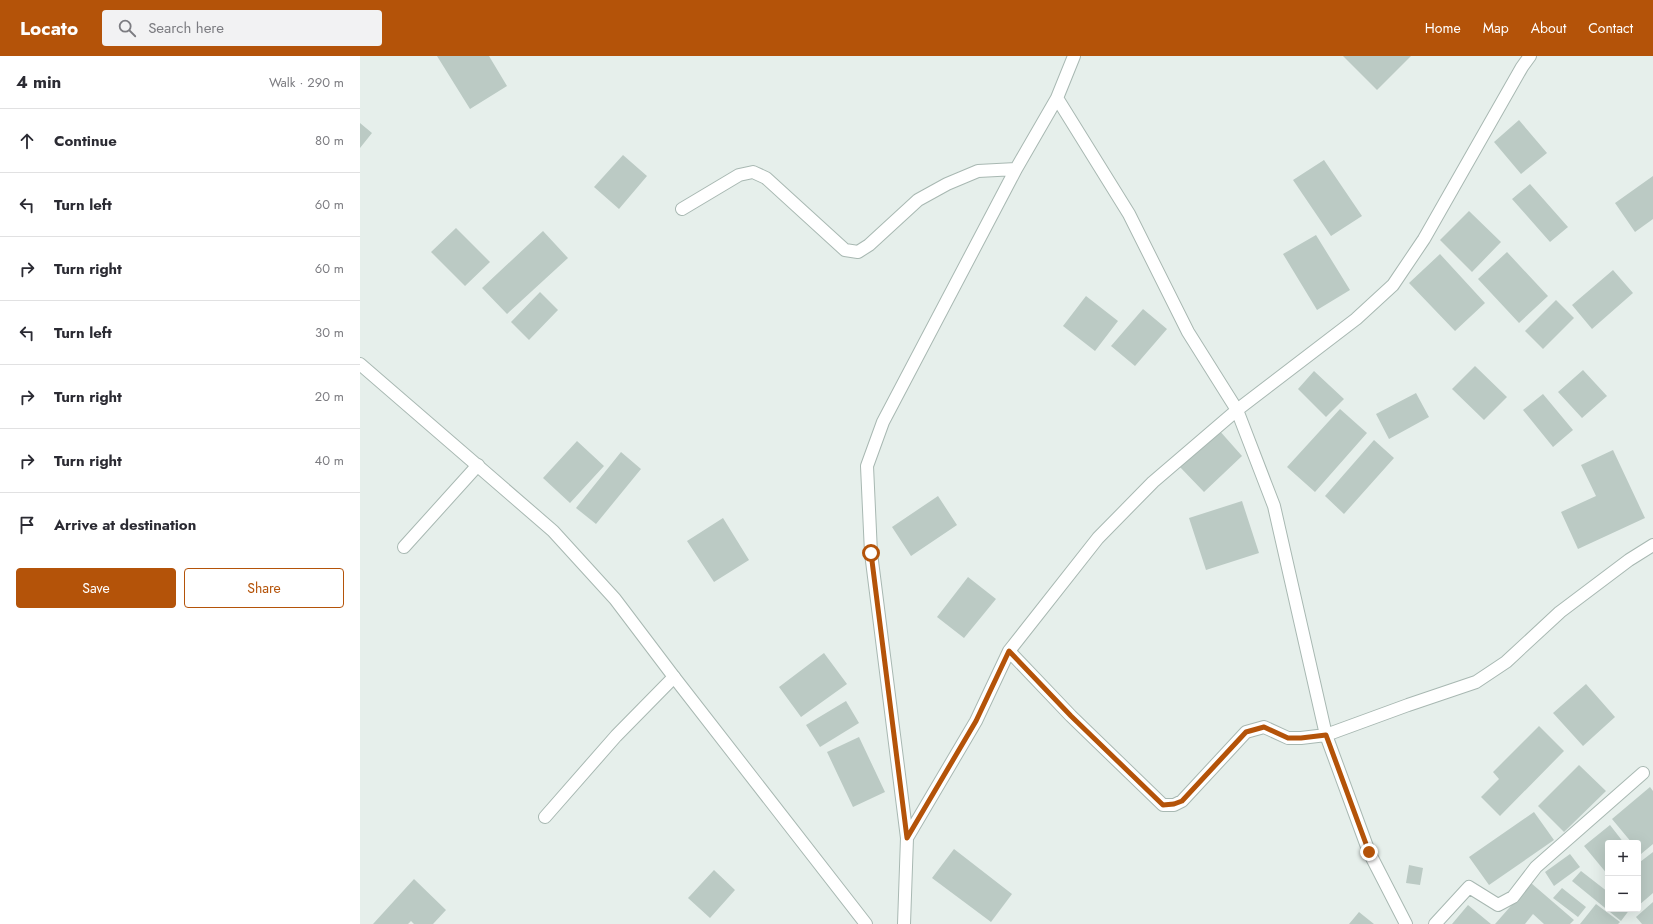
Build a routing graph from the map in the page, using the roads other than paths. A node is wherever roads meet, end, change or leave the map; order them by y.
1 (1074, 56) edge
2 (1530, 56) edge
3 (1057, 98) junction
4 (1016, 170) junction
5 (682, 209) dead end
6 (360, 364) edge
7 (1237, 410) junction
8 (478, 465) junction
9 (1653, 545) edge
10 (404, 547) dead end
11 (1009, 651) junction
12 (674, 677) junction
13 (1326, 735) junction
14 (1643, 774) dead end
15 (545, 817) dead end
16 (907, 838) junction
17 (866, 924) edge
18 (904, 924) edge
19 (1406, 924) edge
20 (1435, 924) edge

1 - 3 street
2 - 7 street
3 - 4 street
3 - 7 street
4 - 5 street
4 - 16 street
6 - 8 street
7 - 11 street
7 - 13 street
8 - 10 street
8 - 12 street
9 - 13 street
11 - 13 street
11 - 16 street
12 - 15 street
12 - 17 street
13 - 19 street
14 - 20 street
16 - 18 street

